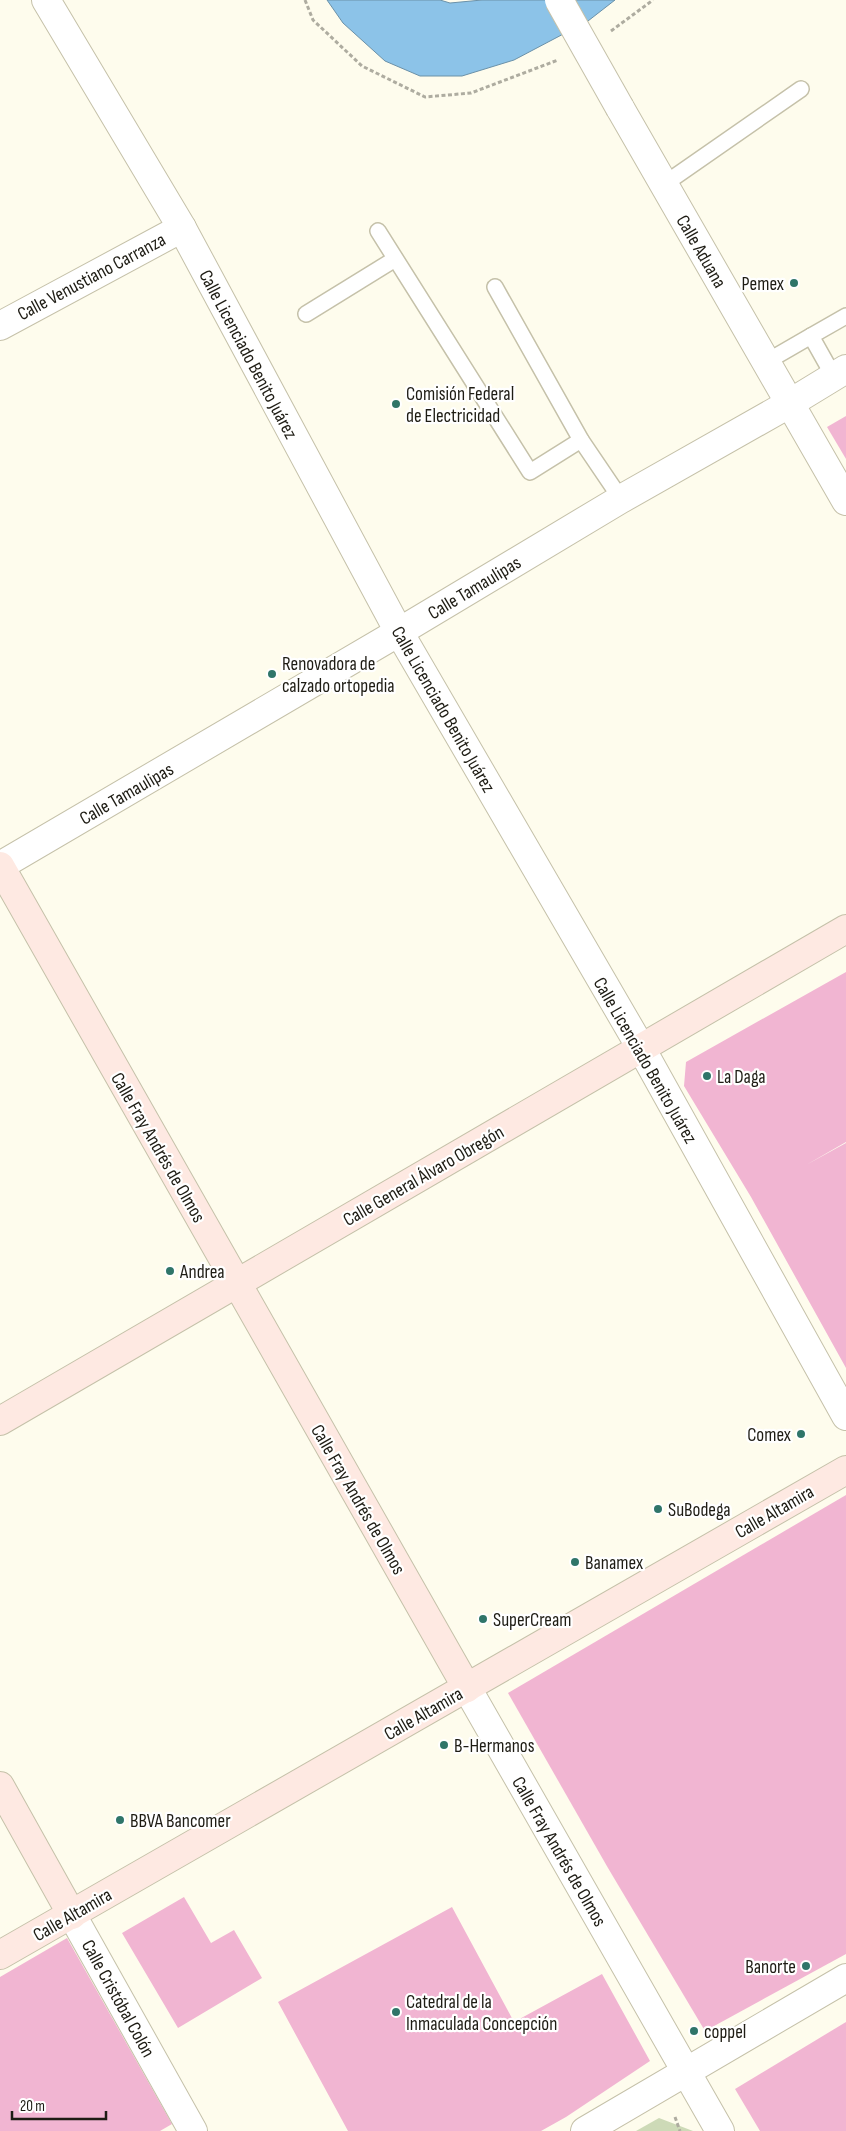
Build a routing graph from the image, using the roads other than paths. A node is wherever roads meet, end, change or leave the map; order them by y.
1 (46, 0) edge
2 (560, 0) edge
3 (801, 89) dead end
4 (663, 184) junction
5 (182, 228) junction
6 (378, 230) dead end
7 (395, 259) junction
8 (495, 287) dead end
9 (306, 314) dead end
10 (846, 316) edge
11 (0, 326) edge
12 (811, 336) junction
13 (766, 362) junction
14 (840, 373) edge
15 (790, 403) junction
16 (580, 440) junction
17 (621, 499) junction
18 (846, 501) edge
19 (399, 632) junction
20 (0, 866) edge
21 (846, 929) edge
22 (640, 1048) junction
23 (236, 1284) junction
24 (846, 1416) edge
25 (0, 1421) edge
26 (846, 1470) edge
27 (467, 1688) junction
28 (0, 1786) edge
29 (72, 1915) junction
30 (0, 1955) edge
31 (846, 1978) edge
32 (686, 2072) junction
33 (194, 2131) edge
34 (585, 2131) edge
35 (720, 2131) edge

1 - 5 street, Calle Licenciado Benito Juárez
2 - 4 street, Calle Aduana, bridge
3 - 4 lane
4 - 13 street, Calle Aduana
5 - 11 street, Calle Venustiano Carranza
5 - 19 street, Calle Licenciado Benito Juárez
6 - 7 lane
7 - 9 lane
7 - 16 lane
8 - 16 lane
10 - 12 lane
12 - 13 lane
12 - 14 lane
13 - 15 street, Calle Aduana
14 - 15 street, Calle Tamaulipas
15 - 17 street, Calle Tamaulipas
15 - 18 street, Calle Aduana
16 - 17 lane
17 - 19 street, Calle Tamaulipas
19 - 20 street, Calle Tamaulipas
19 - 22 street, Calle Licenciado Benito Juárez
20 - 23 main road, Calle Fray Andrés de Olmos
21 - 22 main road, Calle General Álvaro Obregón
22 - 23 main road, Calle General Álvaro Obregón
22 - 24 street, Calle Licenciado Benito Juárez
23 - 25 main road, Calle General Álvaro Obregón
23 - 27 main road, Calle Fray Andrés de Olmos
26 - 27 main road, Calle Altamira
27 - 29 main road, Calle Altamira
27 - 32 street, Calle Fray Andrés de Olmos
28 - 29 main road, Calle Cristóbal Colón
29 - 30 main road, Calle Altamira
29 - 33 street, Calle Cristóbal Colón
31 - 32 street
32 - 34 street
32 - 35 street, Calle Fray Andrés de Olmos

